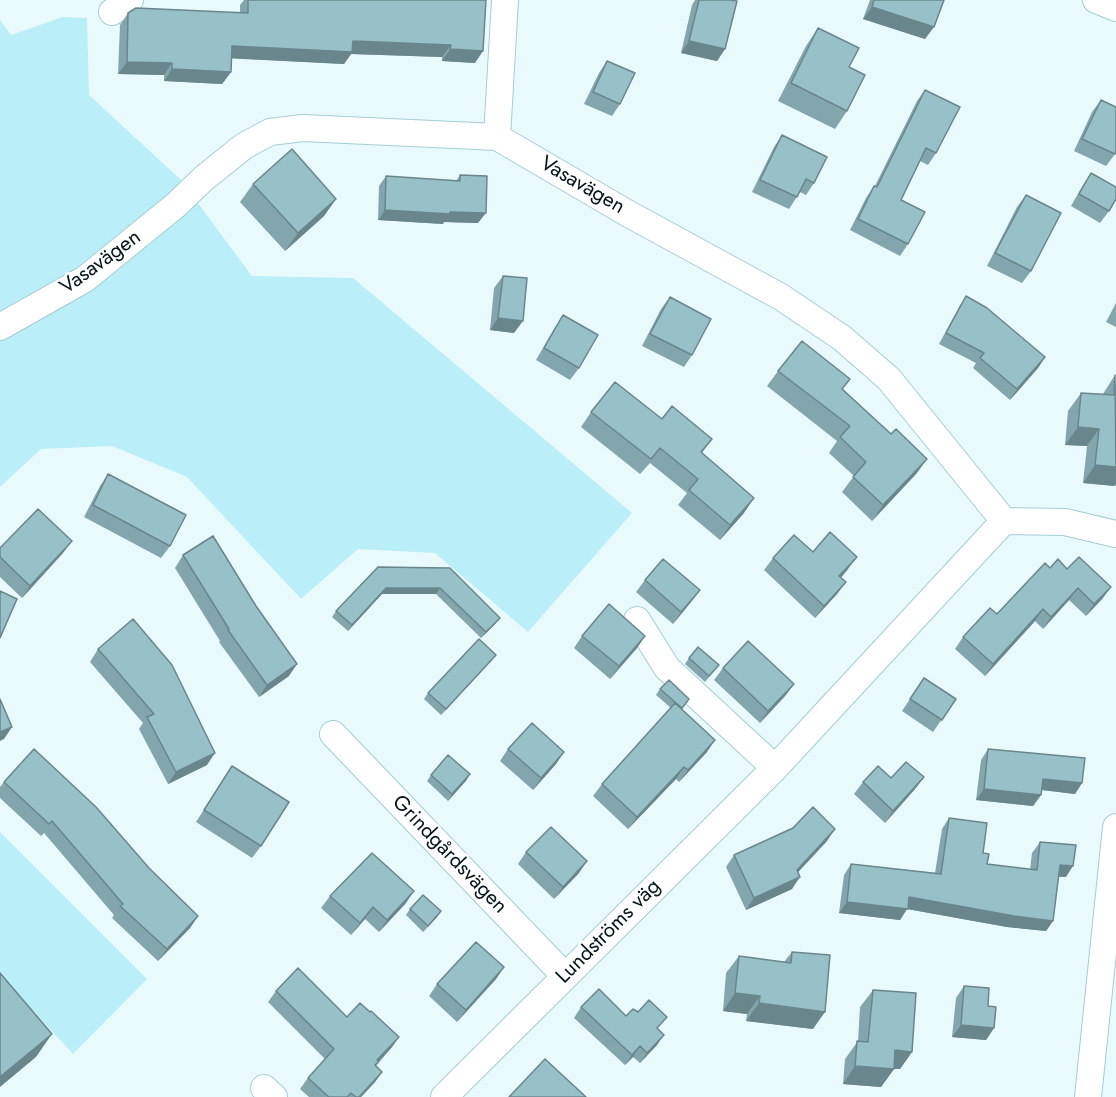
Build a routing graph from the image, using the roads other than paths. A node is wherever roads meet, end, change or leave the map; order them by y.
1 (505, 0) edge
2 (1096, 0) edge
3 (1116, 8) edge
4 (497, 137) junction
5 (0, 327) edge
6 (1004, 521) junction
7 (1116, 534) edge
8 (637, 620) dead end
9 (333, 734) dead end
10 (776, 768) junction
11 (1116, 827) edge
12 (1114, 858) edge
13 (565, 976) junction
14 (444, 1097) edge
15 (1088, 1097) edge

1 - 4 street
2 - 3 street
4 - 5 street, Vasavägen
4 - 6 street, Vasavägen
6 - 7 street
6 - 10 street, Lundströms väg
8 - 10 street
9 - 13 street, Grindgårdsvägen
10 - 13 street, Lundströms väg
11 - 12 street
12 - 15 street
13 - 14 street, Lundströms väg

